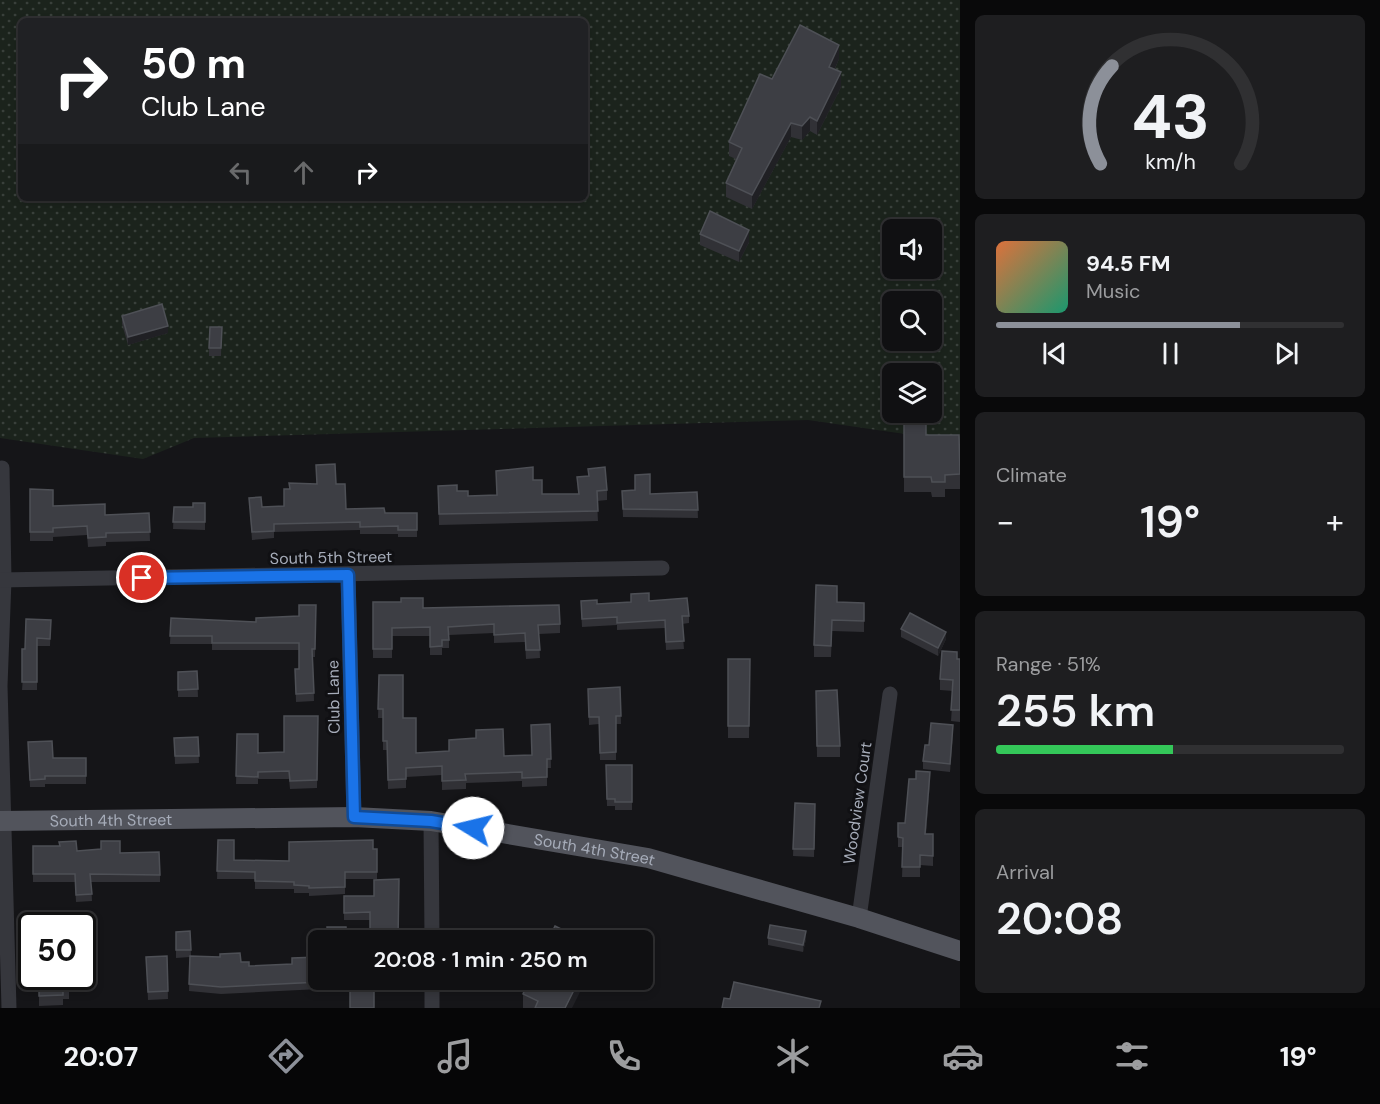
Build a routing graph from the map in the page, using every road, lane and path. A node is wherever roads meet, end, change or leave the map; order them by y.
1 (2, 468) dead end
2 (662, 568) dead end
3 (348, 575) junction
4 (2, 580) edge
5 (890, 694) dead end
6 (354, 817) junction
7 (3, 821) edge
8 (431, 821) junction
9 (859, 918) junction
10 (432, 930) edge
11 (960, 951) edge
12 (432, 990) edge
13 (9, 1008) edge
14 (432, 1008) edge

1 - 4 street
2 - 3 street, South 5th Street
3 - 4 street, South 5th Street
3 - 6 street, Club Lane
4 - 7 street
5 - 9 street, Woodview Court
6 - 7 main road, South 4th Street
6 - 8 main road, South 4th Street
7 - 13 street
8 - 9 main road, South 4th Street
8 - 10 street
9 - 11 main road, South 4th Street
12 - 14 street

